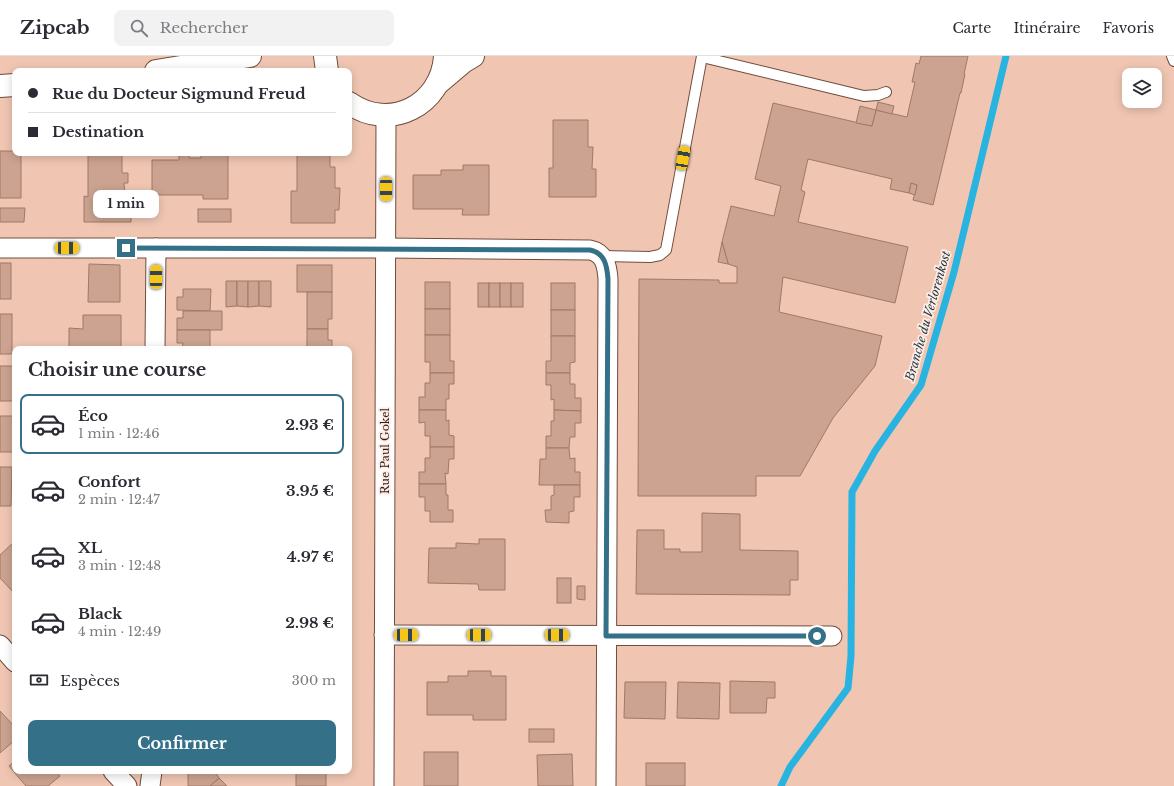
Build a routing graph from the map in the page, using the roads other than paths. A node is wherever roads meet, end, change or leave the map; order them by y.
1 (250, 56) edge
2 (325, 56) edge
3 (445, 56) edge
4 (473, 56) edge
5 (702, 56) edge
6 (1172, 56) edge
7 (1174, 61) edge
8 (175, 68) edge
9 (327, 68) edge
10 (438, 84) junction
11 (12, 85) edge
12 (0, 86) edge
13 (886, 92) dead end
14 (352, 105) edge
15 (386, 115) junction
16 (0, 248) edge
17 (156, 248) junction
18 (386, 248) junction
19 (602, 256) junction
20 (155, 346) edge
21 (384, 634) junction
22 (606, 636) junction
23 (832, 636) dead end
24 (0, 645) edge
25 (12, 659) edge
26 (116, 774) edge
27 (152, 774) edge
28 (127, 786) edge
29 (150, 786) edge
30 (384, 786) edge
31 (606, 786) edge

1 - 8 street
2 - 9 street
3 - 10 street
4 - 10 street
5 - 13 lane
5 - 19 lane
6 - 7 lane
10 - 15 street
11 - 12 street
14 - 15 street
15 - 18 street, Rue Paul Gokel
16 - 17 street
17 - 18 street
17 - 20 street
18 - 19 street
18 - 21 street, Rue Paul Gokel
19 - 22 street
21 - 22 street
21 - 30 street, Rue Paul Gokel
22 - 23 street
22 - 31 street
24 - 25 street
26 - 28 street
27 - 29 street

